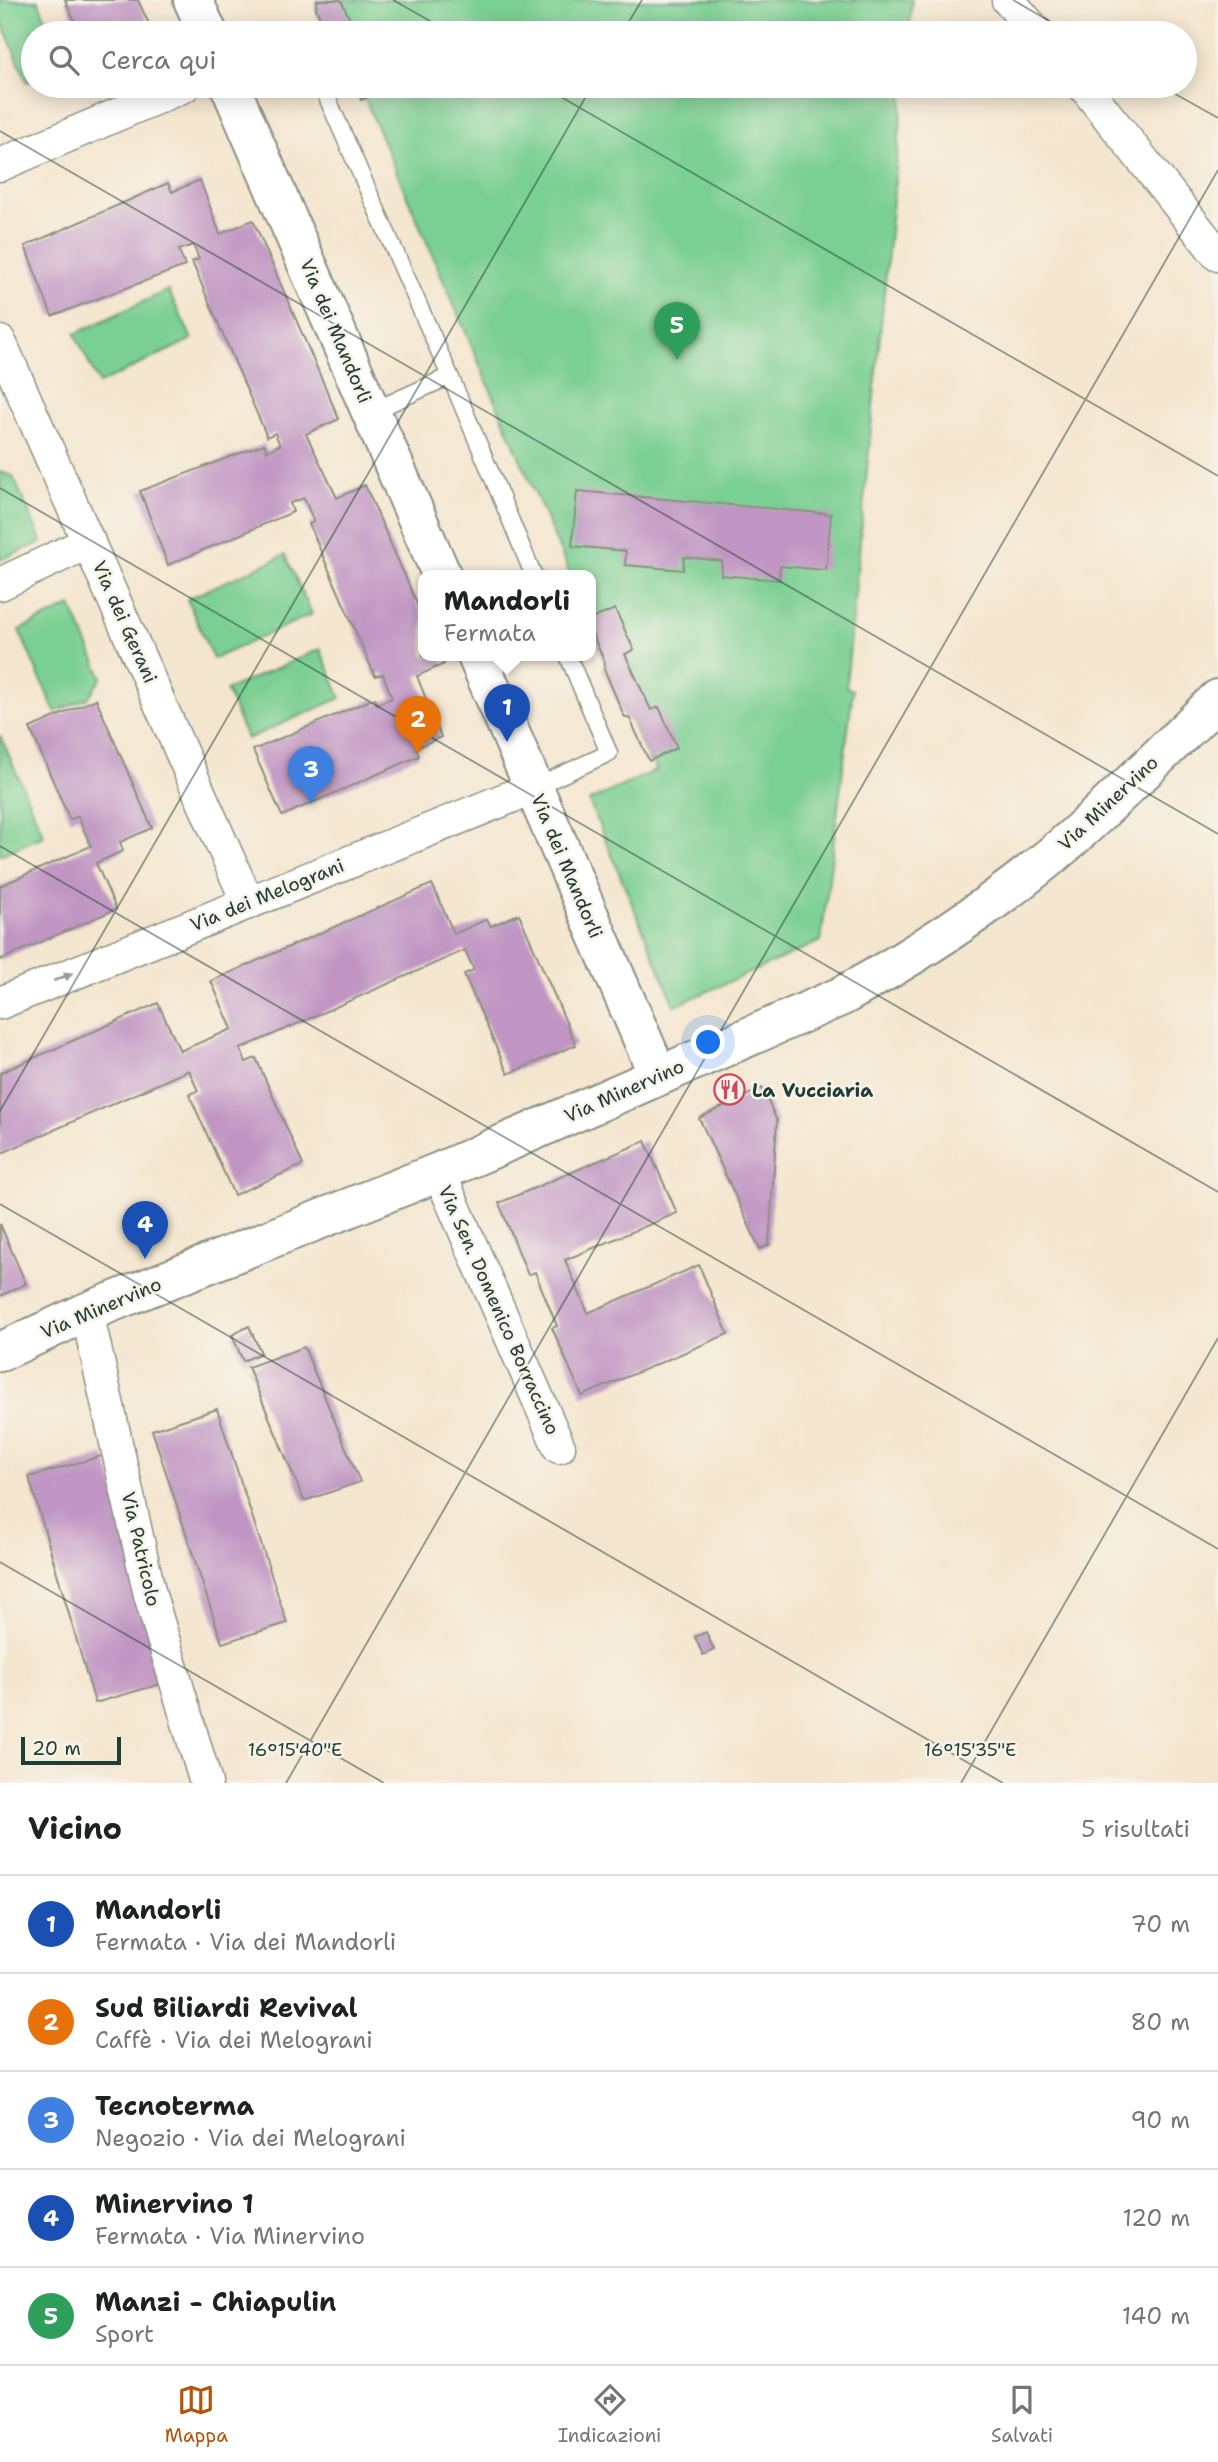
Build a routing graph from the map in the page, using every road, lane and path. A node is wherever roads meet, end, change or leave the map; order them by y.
1 (193, 0) edge
2 (1008, 0) edge
3 (203, 21) edge
4 (1026, 21) edge
5 (156, 98) edge
6 (235, 98) edge
7 (327, 98) edge
8 (1094, 98) edge
9 (0, 165) edge
10 (1218, 255) edge
11 (0, 342) edge
12 (450, 376) junction
13 (371, 412) junction
14 (89, 542) junction
15 (439, 570) edge
16 (531, 570) edge
17 (0, 584) edge
18 (479, 661) edge
19 (570, 661) edge
20 (1218, 699) edge
21 (533, 788) junction
22 (248, 903) junction
23 (0, 1003) edge
24 (658, 1075) junction
25 (439, 1172) junction
26 (87, 1312) junction
27 (0, 1352) edge
28 (559, 1447) dead end
29 (206, 1783) edge

1 - 3 main road
2 - 4 street
5 - 9 street
6 - 13 main road, Via dei Mandorli
7 - 12 lane
8 - 10 street
11 - 14 street, Via dei Gerani
12 - 13 lane
12 - 16 lane
13 - 15 main road, Via dei Mandorli
14 - 17 street
14 - 22 street, Via dei Gerani
18 - 21 main road, Via dei Mandorli
19 - 21 lane
20 - 24 main road, Via Minervino
21 - 22 street, Via dei Melograni
21 - 24 main road, Via dei Mandorli
23 -> 22 street, Via dei Melograni
24 - 25 main road, Via Minervino
25 - 26 main road, Via Minervino
25 - 28 street, Via Sen. Domenico Borraccino
26 - 27 main road, Via Minervino
26 - 29 street, Via Patricolo

